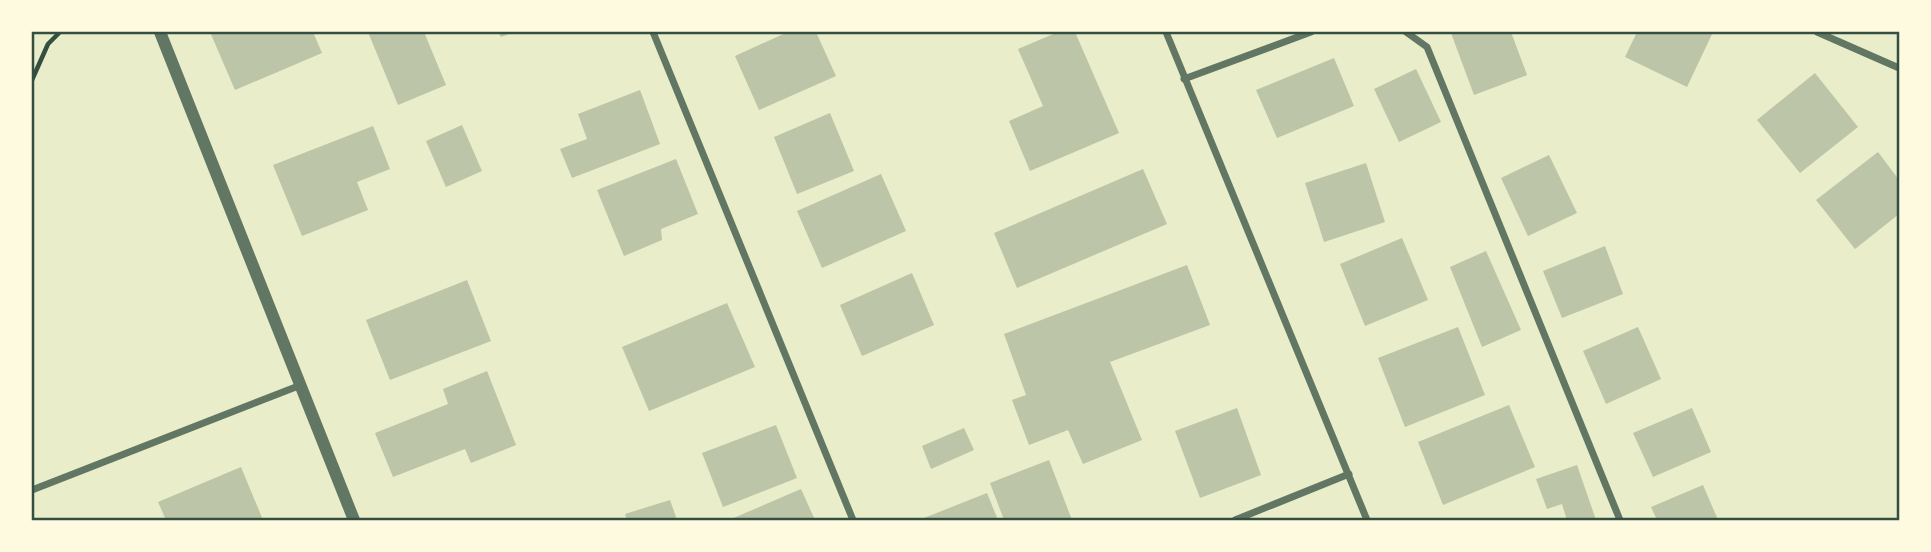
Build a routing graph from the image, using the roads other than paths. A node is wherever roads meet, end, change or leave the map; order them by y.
1 (160, 32) edge
2 (653, 32) edge
3 (1166, 32) edge
4 (1311, 32) edge
5 (1406, 32) edge
6 (1817, 32) edge
7 (1899, 68) edge
8 (1184, 79) junction
9 (301, 385) junction
10 (1349, 474) junction
11 (32, 490) edge
12 (354, 520) edge
13 (853, 520) edge
14 (1235, 520) edge
15 (1367, 520) edge
16 (1620, 520) edge

1 - 9 street
2 - 13 street
3 - 8 street
4 - 8 street
5 - 16 street
6 - 7 street
8 - 10 street
9 - 11 street
9 - 12 street
10 - 14 street
10 - 15 street

